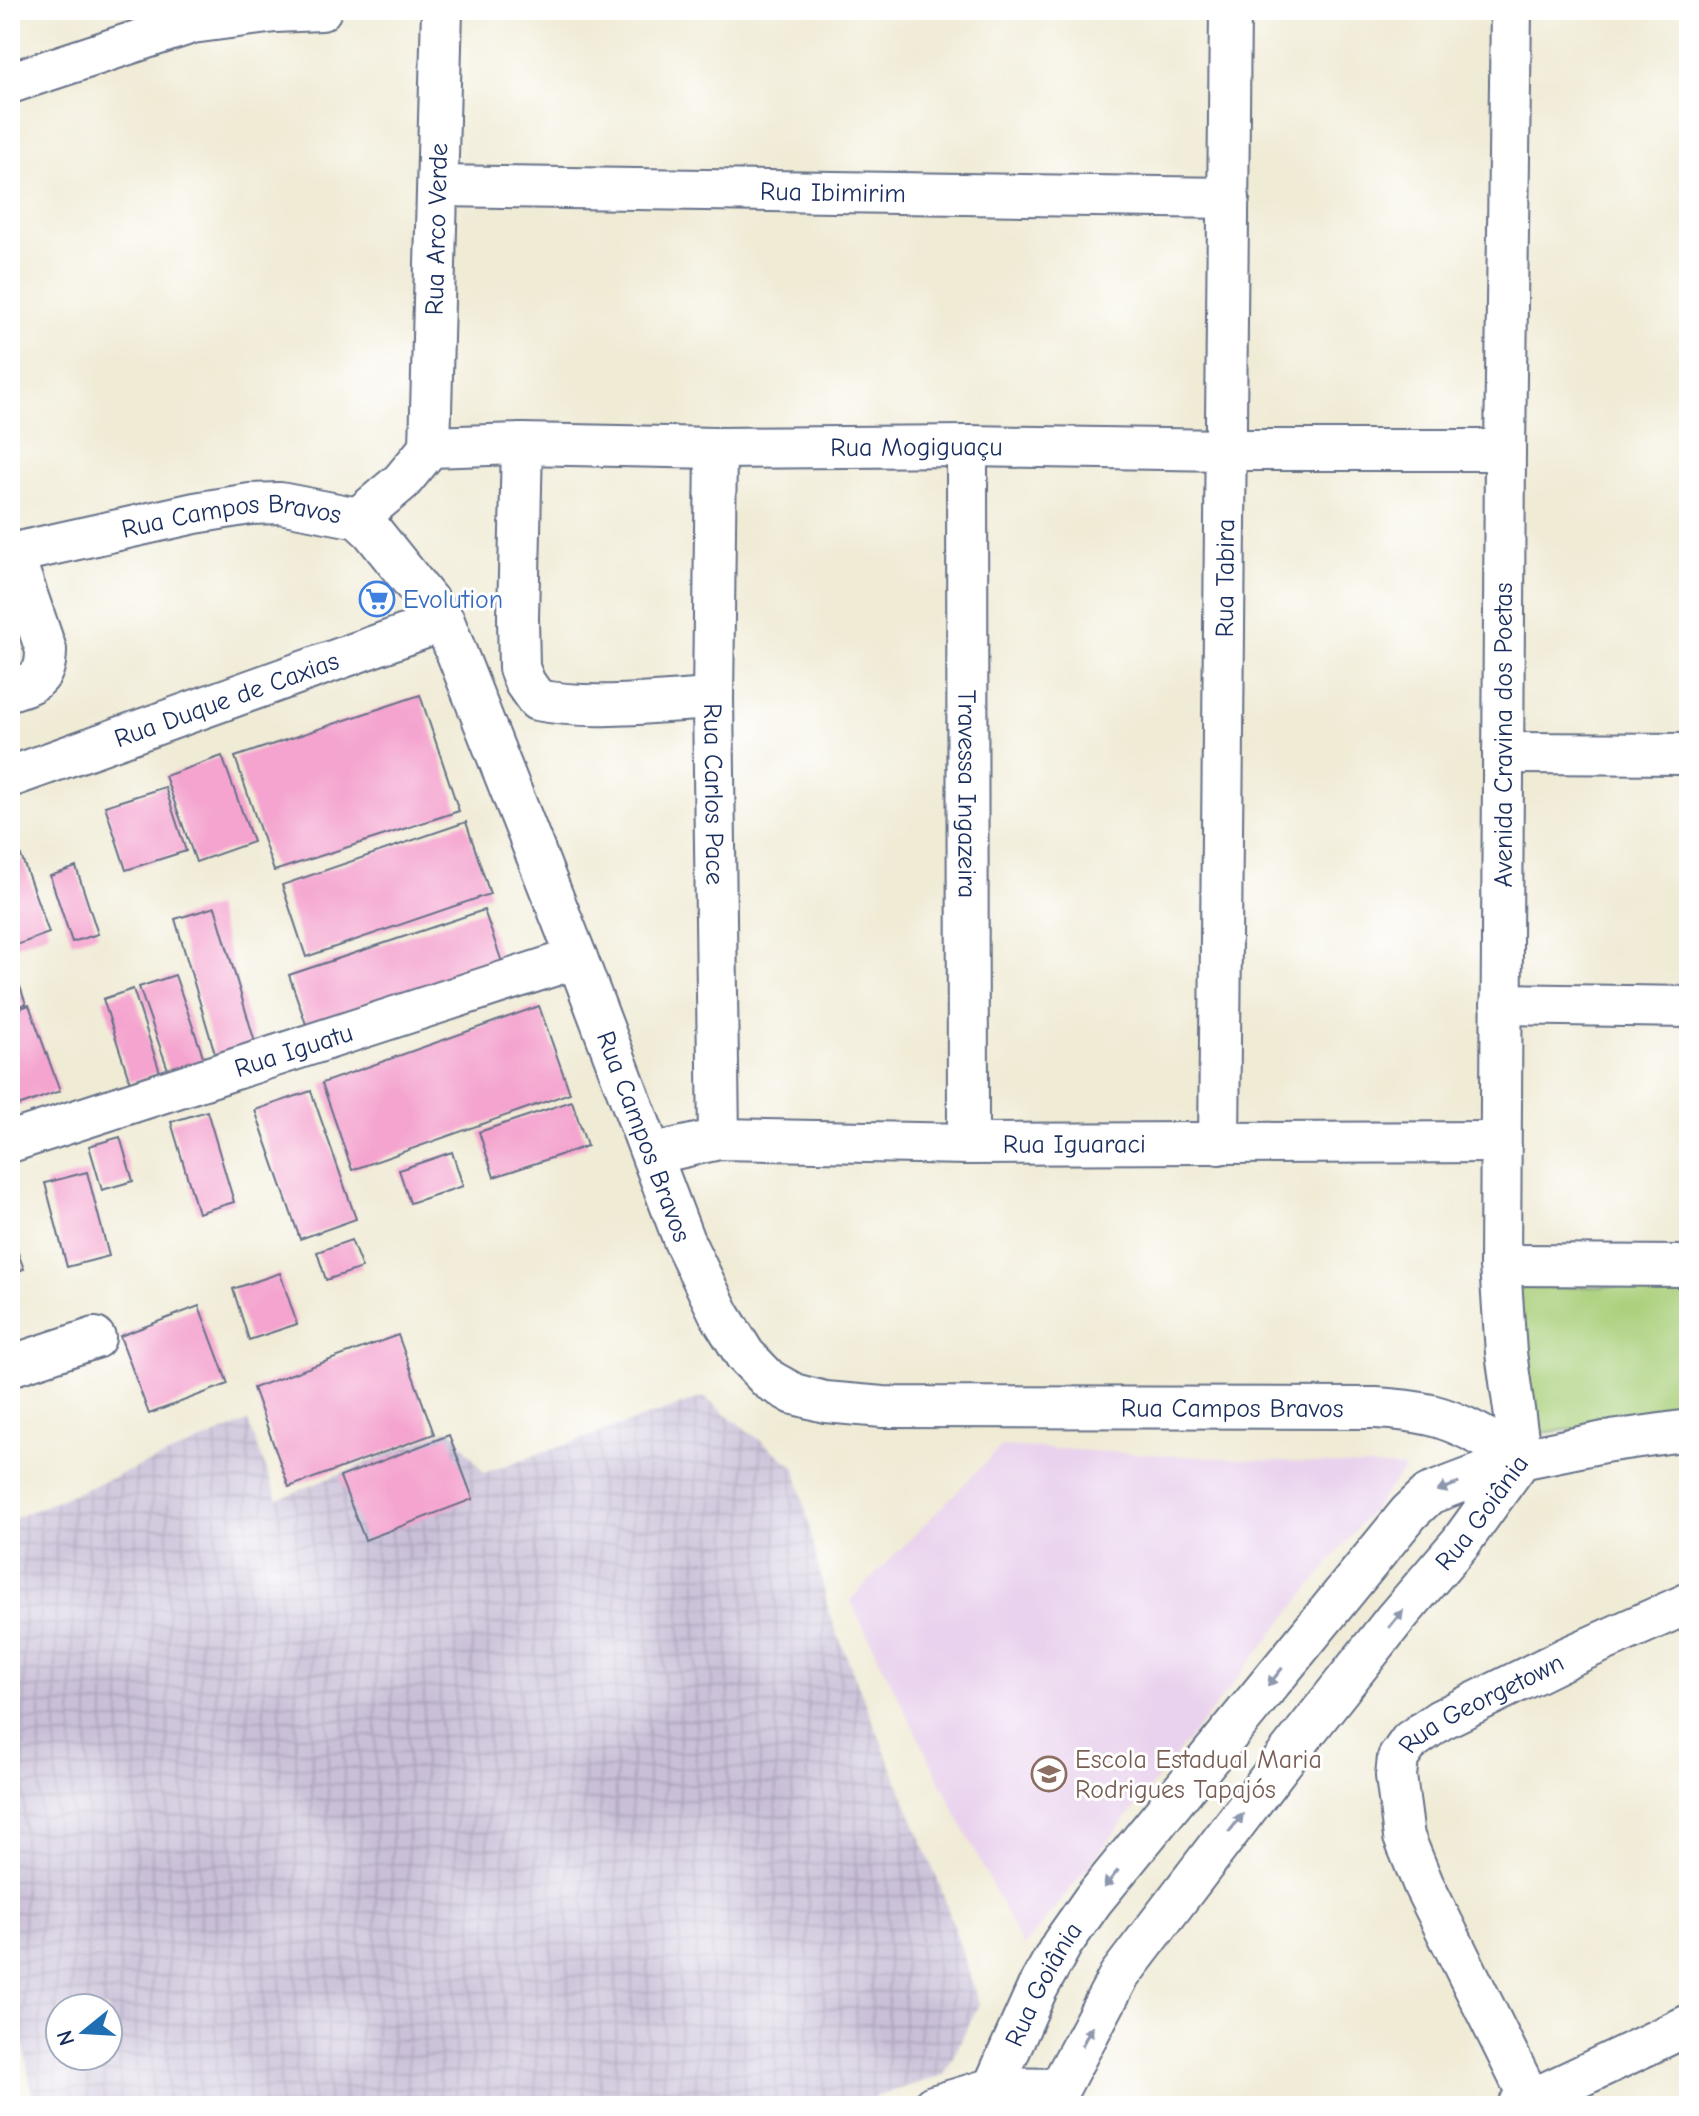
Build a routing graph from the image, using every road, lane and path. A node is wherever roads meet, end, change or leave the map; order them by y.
1 (321, 10) edge
2 (442, 10) edge
3 (1230, 10) edge
4 (1511, 10) edge
5 (10, 83) edge
6 (439, 186) junction
7 (1229, 198) junction
8 (522, 444) junction
9 (967, 446) junction
10 (430, 447) junction
11 (716, 448) junction
12 (1226, 450) junction
13 (1505, 450) junction
14 (358, 518) junction
15 (12, 554) edge
16 (444, 621) junction
17 (10, 690) edge
18 (713, 699) junction
19 (1503, 753) junction
20 (1689, 754) edge
21 (10, 777) edge
22 (577, 958) junction
23 (1501, 1004) junction
24 (1689, 1007) edge
25 (719, 1139) junction
26 (10, 1142) edge
27 (1500, 1142) junction
28 (968, 1144) junction
29 (1219, 1144) junction
30 (652, 1154) junction
31 (1500, 1265) junction
32 (1689, 1266) edge
33 (95, 1338) dead end
34 (10, 1366) edge
35 (1689, 1430) edge
36 (1521, 1459) junction
37 (1689, 1603) edge
38 (1689, 2025) edge
39 (990, 2097) edge
40 (1057, 2098) edge
41 (1524, 2103) edge
42 (933, 2106) edge

1 - 5 street
2 - 6 street, Rua Arco Verde
3 - 7 street, Rua Tabira
4 - 13 street, Avenida Cravina dos Poetas
6 - 7 street, Rua Ibimirim
6 - 10 street, Rua Arco Verde
7 - 12 street, Rua Tabira
8 - 10 street, Rua Mogiguaçu
8 - 11 street, Rua Mogiguaçu
8 - 18 street
9 - 11 street, Rua Mogiguaçu
9 - 12 street, Rua Mogiguaçu
9 - 28 street, Travessa Ingazeira
10 - 14 street
11 - 18 street, Rua Carlos Pace
12 - 13 street, Rua Mogiguaçu
12 - 29 street, Rua Tabira
13 - 19 street, Avenida Cravina dos Poetas
14 - 15 street, Rua Campos Bravos
14 - 16 street, Rua Campos Bravos
15 - 17 street
16 - 21 street, Rua Duque de Caxias
16 - 22 street, Rua Campos Bravos
18 - 25 street, Rua Carlos Pace
19 - 20 street
19 - 23 street, Avenida Cravina dos Poetas
22 - 26 street, Rua Iguatu
22 - 30 street, Rua Campos Bravos
23 - 24 street
23 - 27 street, Avenida Cravina dos Poetas
25 - 28 street, Rua Iguaraci
25 - 30 street, Rua Iguaraci
27 - 29 street, Rua Iguaraci
27 - 31 street, Avenida Cravina dos Poetas
28 - 29 street, Rua Iguaraci
30 - 36 street, Rua Campos Bravos
31 - 32 street
31 - 36 street, Avenida Cravina dos Poetas
33 - 34 street
35 - 36 street
36 -> 39 street, Rua Goiânia
40 -> 36 street, Rua Goiânia
37 - 41 street, Rua Georgetown
38 - 41 street
39 - 40 street
39 - 42 street

